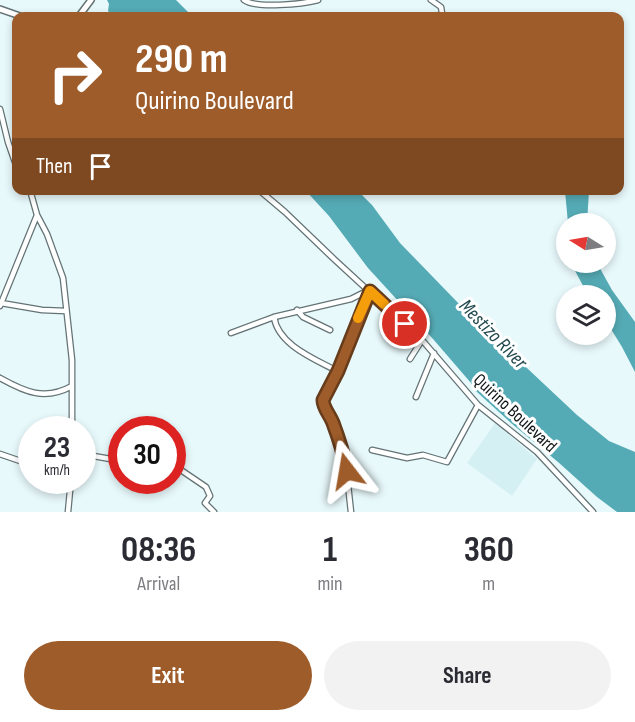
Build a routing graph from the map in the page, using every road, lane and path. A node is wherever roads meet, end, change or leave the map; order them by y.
1 (244, 0) edge
2 (318, 0) edge
3 (431, 0) edge
4 (442, 12) edge
5 (0, 109) edge
6 (12, 154) edge
7 (31, 195) edge
8 (265, 195) edge
9 (37, 215) junction
10 (369, 291) junction
11 (1, 305) edge
12 (297, 310) junction
13 (66, 311) junction
14 (274, 317) junction
15 (330, 330) dead end
16 (231, 333) dead end
17 (422, 340) junction
18 (434, 353) junction
19 (410, 359) dead end
20 (338, 371) junction
21 (0, 378) edge
22 (72, 386) junction
23 (416, 397) dead end
24 (478, 405) junction
25 (72, 416) edge
26 (372, 450) dead end
27 (0, 454) edge
28 (18, 460) edge
29 (186, 473) edge
30 (70, 494) edge
31 (68, 512) edge
32 (214, 512) edge
33 (351, 512) edge
34 (593, 512) edge

1 - 2 street
3 - 4 street
5 - 6 street
7 - 9 street
8 - 10 street, Quirino Boulevard
9 - 11 street
9 - 13 street
10 - 12 street
10 - 17 street, Quirino Boulevard
10 - 20 street
11 - 13 street
12 - 14 street
12 - 15 street
13 - 22 street
14 - 16 street
14 - 20 street
17 - 18 street, Quirino Boulevard
17 - 19 street
18 - 23 street
18 - 24 street, Quirino Boulevard
20 - 33 street
21 - 22 street
22 - 25 street
24 - 26 street
24 - 34 street, Quirino Boulevard
27 - 28 street
29 - 32 street
30 - 31 street

